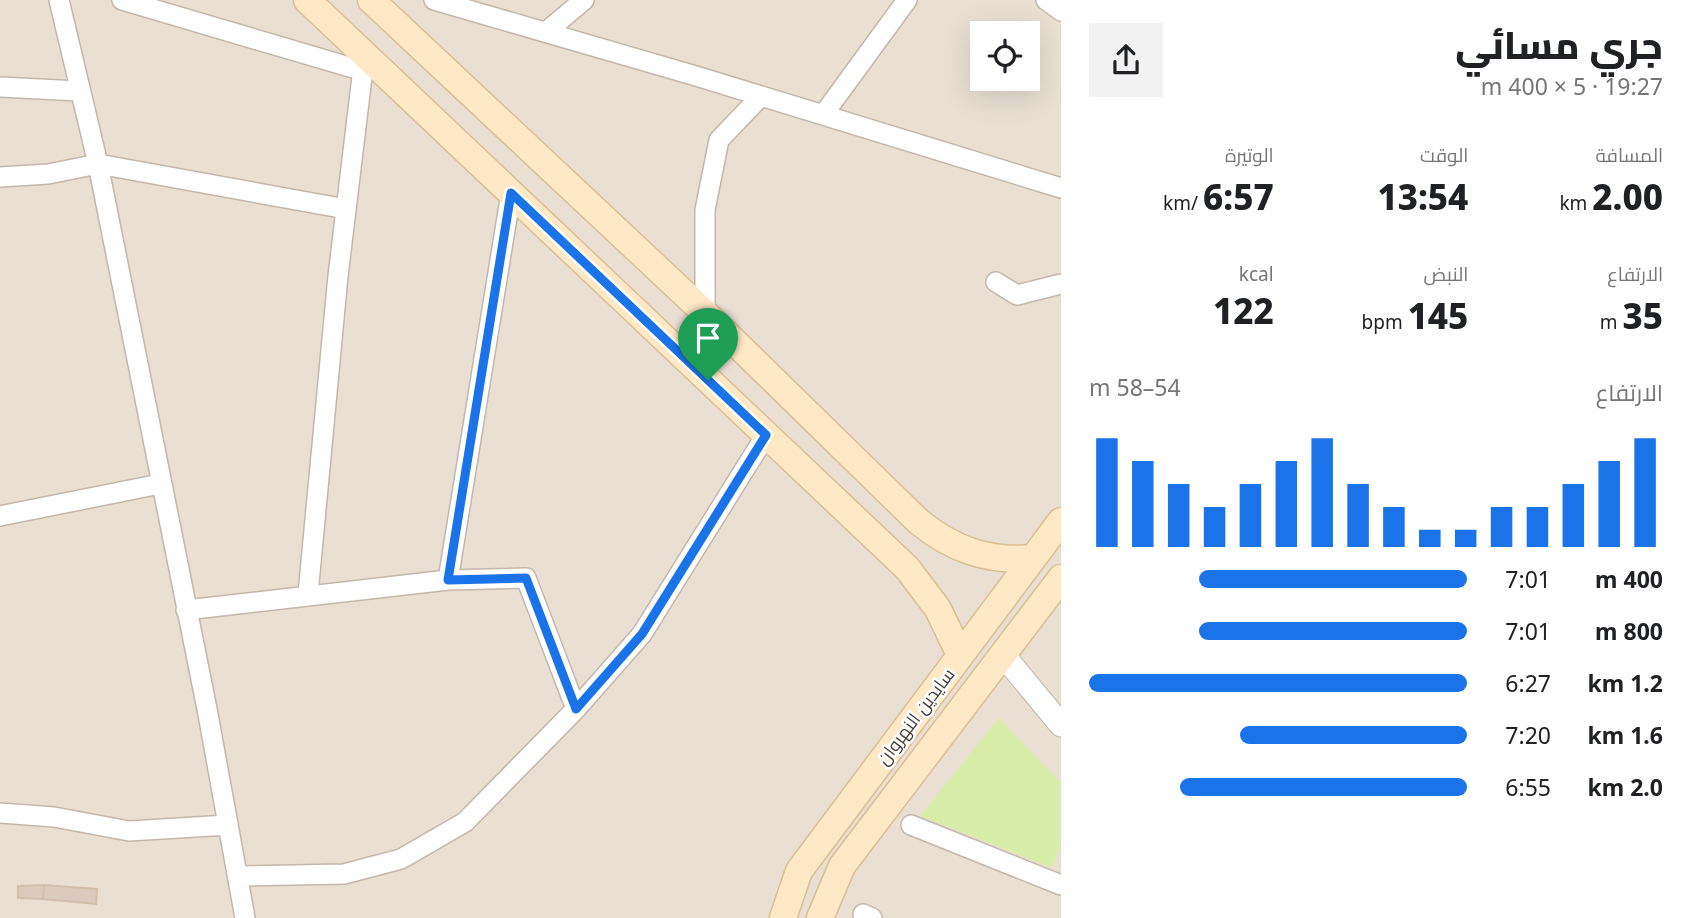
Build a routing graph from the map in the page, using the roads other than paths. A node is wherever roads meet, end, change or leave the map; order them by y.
1 (59, 0) edge
2 (122, 0) edge
3 (307, 0) edge
4 (434, 0) edge
5 (584, 0) edge
6 (907, 0) edge
7 (1046, 0) edge
8 (378, 3) edge
9 (1061, 11) edge
10 (546, 32) junction
11 (364, 61) junction
12 (0, 87) edge
13 (79, 90) junction
14 (761, 96) junction
15 (823, 115) junction
16 (98, 164) junction
17 (0, 177) edge
18 (1061, 188) edge
19 (511, 193) junction
20 (346, 209) junction
21 (996, 282) dead end
22 (1061, 284) edge
23 (705, 313) junction
24 (741, 349) junction
25 (708, 380) junction
26 (766, 435) junction
27 (160, 484) junction
28 (0, 516) edge
29 (1061, 521) edge
30 (1033, 558) junction
31 (1061, 578) edge
32 (448, 580) junction
33 (308, 594) junction
34 (186, 610) junction
35 (960, 655) junction
36 (1004, 656) junction
37 (576, 709) junction
38 (1061, 724) edge
39 (0, 813) edge
40 (228, 825) junction
41 (911, 825) dead end
42 (238, 876) junction
43 (1061, 885) edge
44 (245, 918) edge
45 (783, 918) edge
46 (820, 918) edge

1 - 13 street
2 - 11 street
3 - 11 main road
4 - 10 street
5 - 10 street
6 - 15 street
7 - 9 street
8 - 23 main road
10 - 14 street
11 - 19 main road
11 - 20 street
12 - 13 street
13 - 16 street
14 - 15 street
14 - 23 street
15 - 18 street
16 - 17 street
16 - 20 street
16 - 27 street
19 - 25 main road
19 - 32 street
20 - 33 street
21 - 22 street
23 - 24 main road
24 - 25 main road
24 - 30 main road
25 - 26 main road
26 - 35 main road
26 - 37 street
27 - 28 street
27 - 34 street
29 - 30 main road, سايدين النهروان
30 - 35 main road, سايدين النهروان
31 - 36 main road, سايدين النهروان
32 - 33 street
32 - 37 street
33 - 34 street
34 - 40 street
35 - 45 main road, سايدين النهروان
36 - 38 street
36 - 46 main road, سايدين النهروان
37 - 42 street
39 - 40 street
40 - 42 street
41 - 43 street
42 - 44 street

